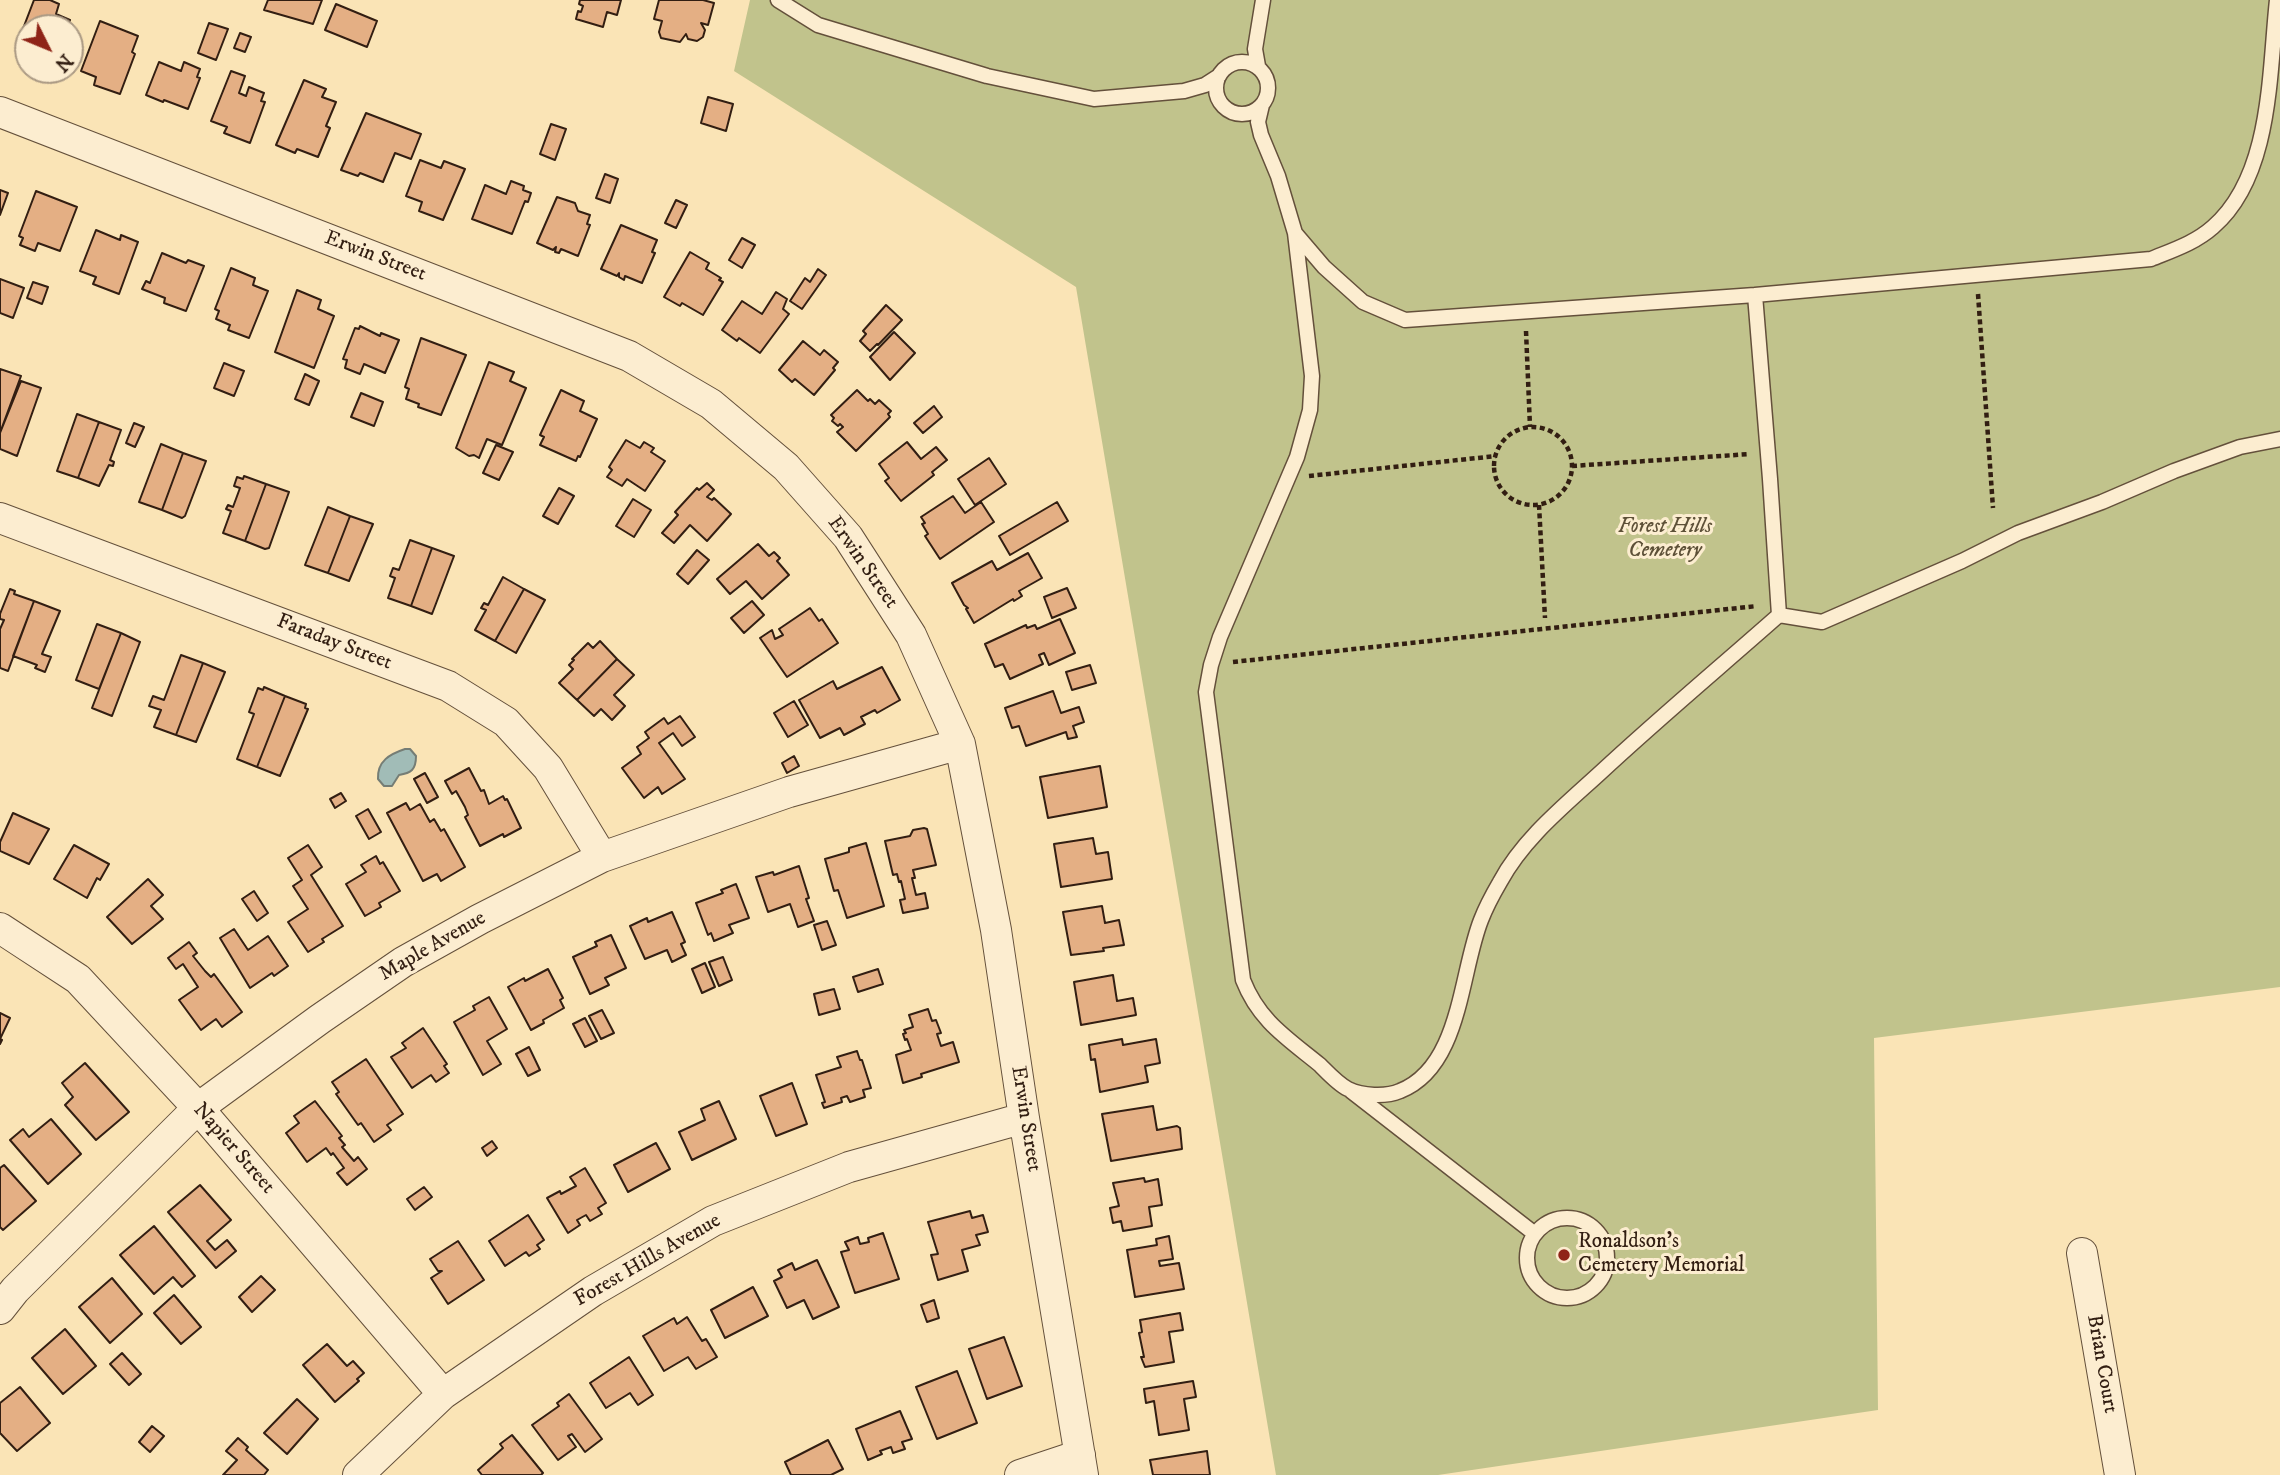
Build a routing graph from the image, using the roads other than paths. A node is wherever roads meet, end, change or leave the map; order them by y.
1 (778, 0) edge
2 (1263, 0) edge
3 (2277, 0) edge
4 (1258, 22) junction
5 (1232, 63) junction
6 (1258, 66) junction
7 (1219, 76) junction
8 (1184, 91) junction
9 (1262, 106) junction
10 (1225, 108) junction
11 (0, 112) edge
12 (1240, 114) junction
13 (1261, 135) junction
14 (1295, 233) junction
15 (1755, 295) junction
16 (2280, 439) edge
17 (0, 518) edge
18 (1779, 609) junction
19 (960, 744) junction
20 (602, 857) junction
21 (0, 929) edge
22 (1348, 1089) junction
23 (198, 1108) junction
24 (1024, 1118) junction
25 (1535, 1234) junction
26 (2082, 1253) dead end
27 (0, 1309) edge
28 (443, 1394) junction
29 (1081, 1465) edge
30 (358, 1475) edge
31 (1020, 1475) edge
32 (2120, 1475) edge

1 - 8 lane
2 - 4 lane
3 - 15 lane
4 - 5 lane
4 - 6 lane
5 - 6 lane
5 - 7 lane
6 - 9 lane
7 - 8 lane
7 - 10 lane
8 - 10 lane
9 - 12 lane
9 - 13 lane
10 - 12 lane
11 - 19 street, Erwin Street
12 - 13 lane
13 - 14 lane
14 - 15 lane
14 - 22 lane
15 - 18 lane
16 - 18 lane
17 - 20 street, Faraday Street
18 - 22 lane
19 - 20 street, Maple Avenue
19 - 24 street, Erwin Street
20 - 23 street, Maple Avenue
21 - 23 street, Napier Street
22 - 25 lane
23 - 27 street, Maple Avenue
23 - 28 street, Napier Street
24 - 28 street, Forest Hills Avenue
24 - 29 street, Erwin Street
25 - 25 lane
26 - 32 street, Brian Court
28 - 30 street, Forest Hills Avenue
29 - 31 street

